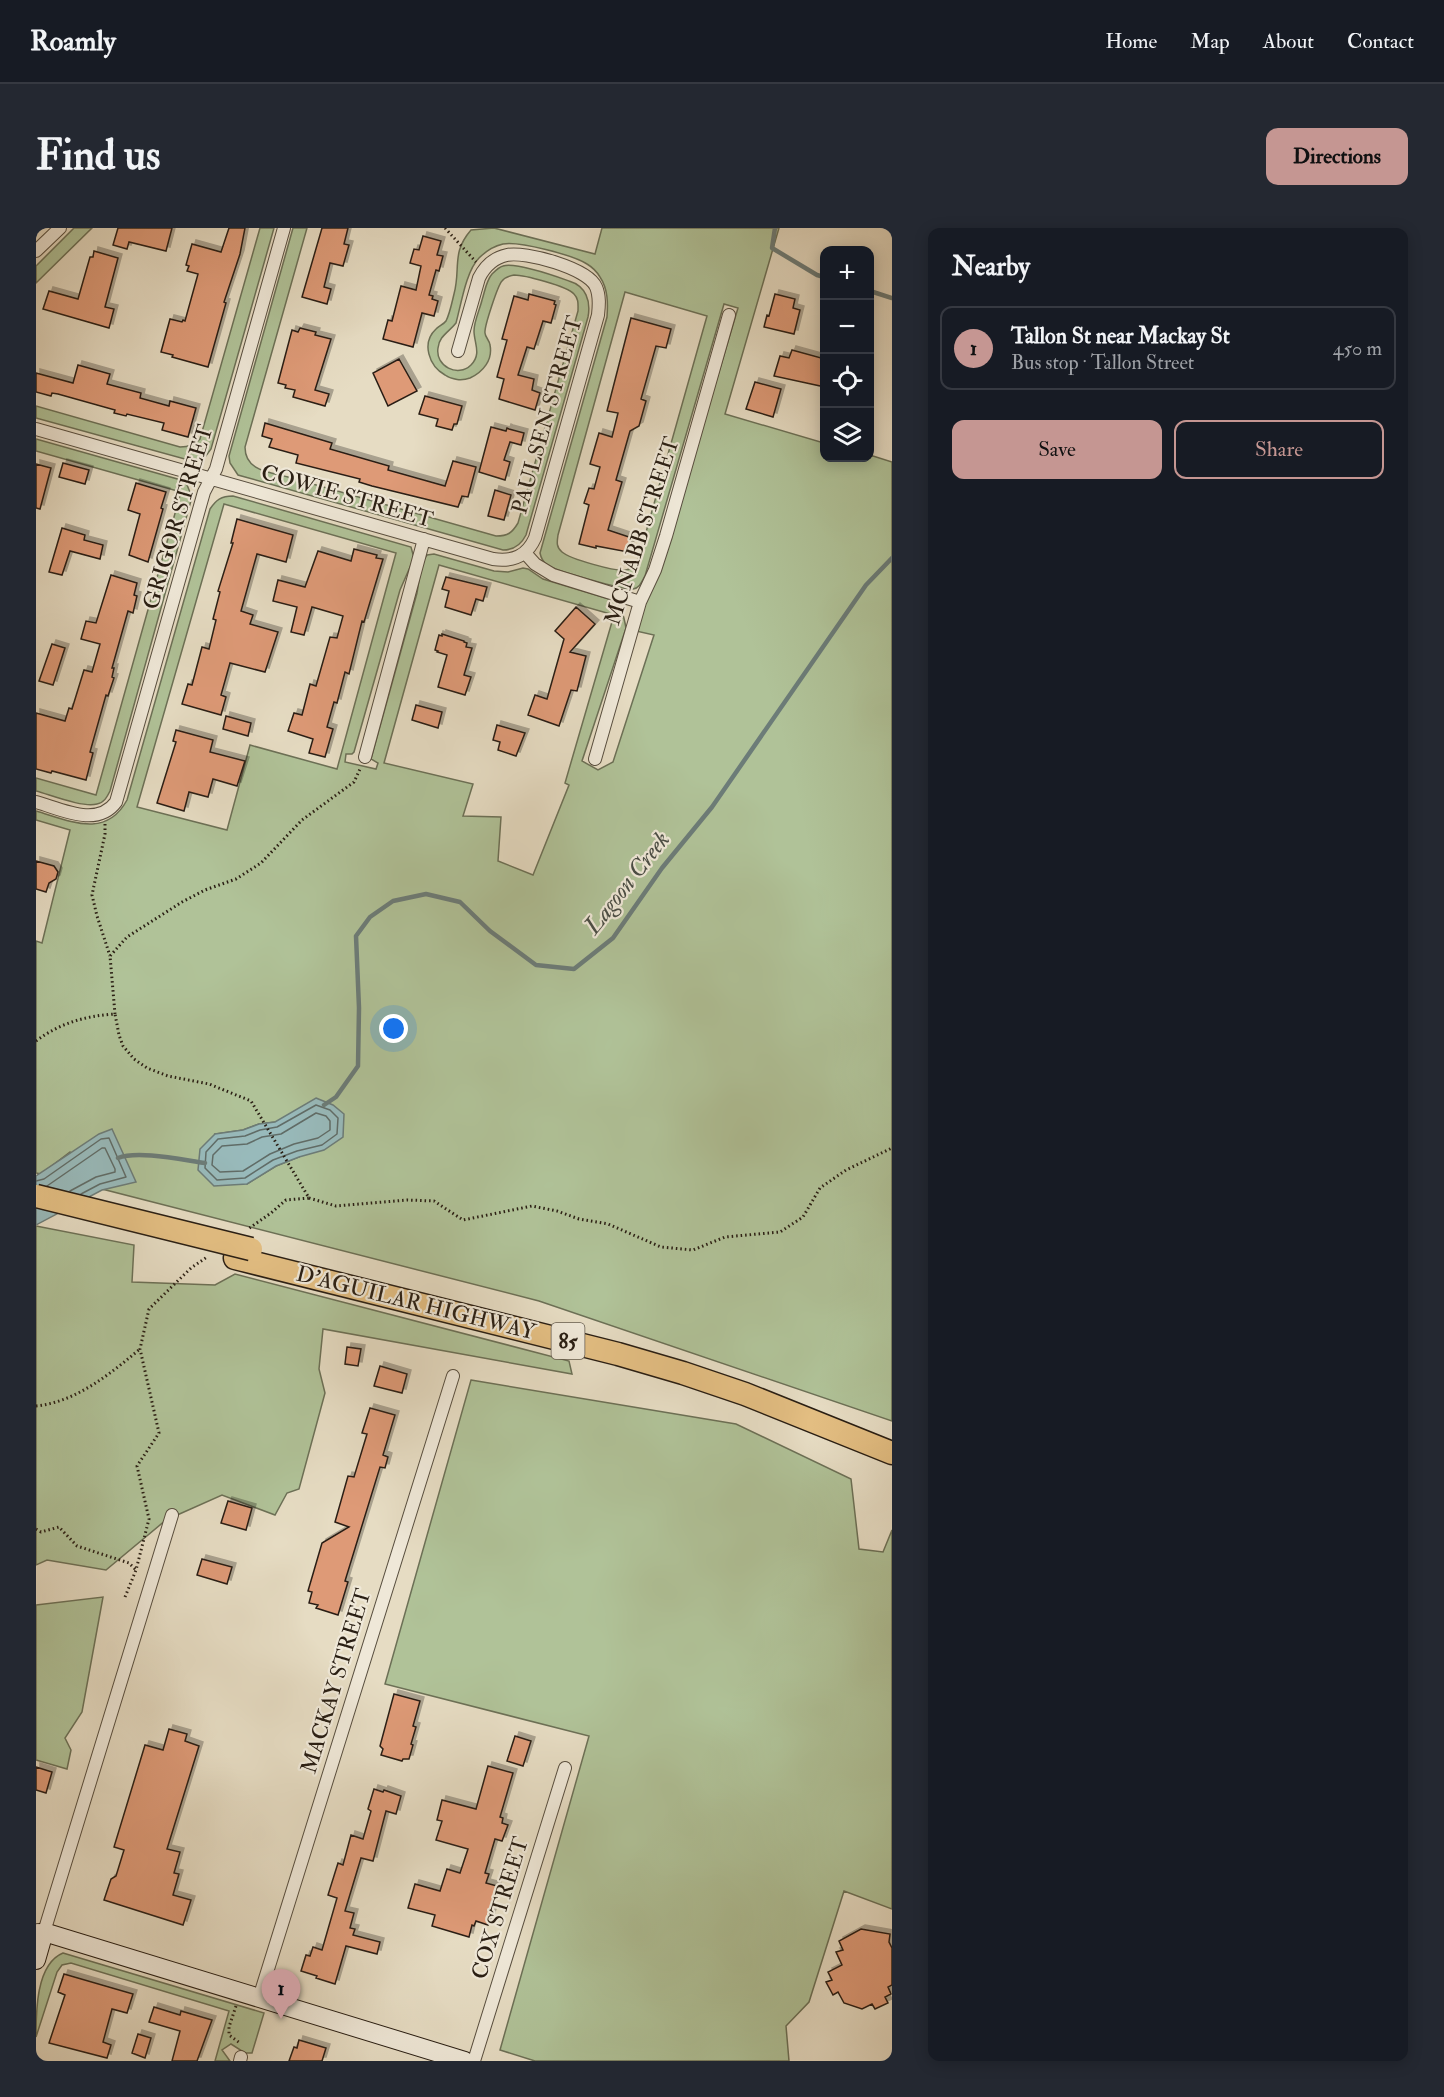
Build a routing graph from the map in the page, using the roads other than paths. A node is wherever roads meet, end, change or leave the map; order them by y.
1 (60, 228) edge
2 (284, 228) edge
3 (36, 252) edge
4 (729, 315) dead end
5 (458, 351) dead end
6 (36, 429) edge
7 (211, 479) junction
8 (424, 539) junction
9 (525, 554) junction
10 (640, 602) junction
11 (365, 757) road end
12 (595, 759) dead end
13 (36, 802) edge
14 (36, 1196) edge
15 (36, 1208) edge
16 (244, 1246) junction
17 (453, 1376) dead end
18 (892, 1440) edge
19 (892, 1453) edge
20 (172, 1515) dead end
21 (565, 1768) dead end
22 (40, 1931) edge
23 (36, 1960) edge
24 (259, 1998) junction
25 (465, 2061) edge
26 (474, 2061) edge

1 - 3 street
2 - 7 street, GRIGOR STREET
4 - 10 street, MCNABB STREET
5 - 9 street, PAULSEN STREET
6 - 7 street, COWIE STREET
7 - 8 street, COWIE STREET
7 - 13 street, GRIGOR STREET
8 - 9 street, COWIE STREET
8 - 11 street
9 - 10 street
10 - 12 street, MCNABB STREET
14 - 16 highway, D'AGUILAR HIGHWAY / 85, bridge
15 - 16 highway, D'AGUILAR HIGHWAY / 85
16 - 18 highway, D'AGUILAR HIGHWAY / 85
16 - 19 highway, D'AGUILAR HIGHWAY / 85
17 - 24 street, MACKAY STREET
20 - 22 street
21 - 26 street, COX STREET
22 - 23 street
22 - 24 street
24 - 25 street

